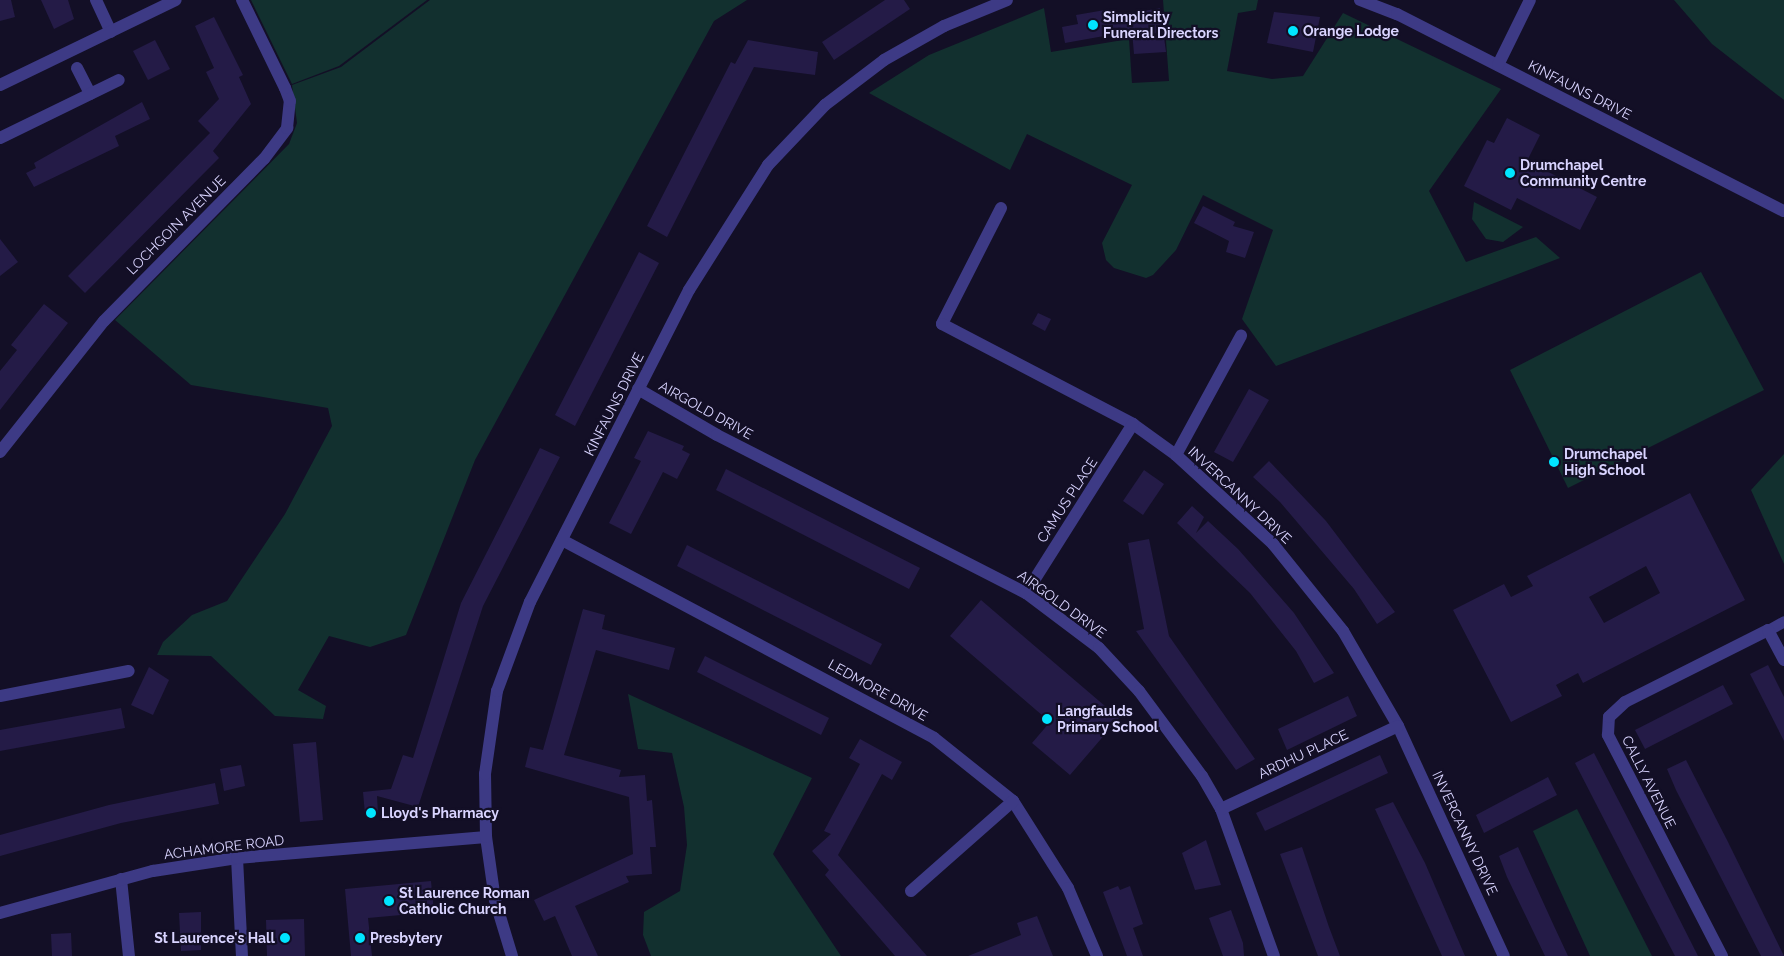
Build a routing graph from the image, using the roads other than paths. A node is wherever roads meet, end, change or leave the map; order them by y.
1 (96, 0) edge
2 (176, 0) edge
3 (242, 0) edge
4 (1008, 0) edge
5 (1360, 0) edge
6 (1530, 0) edge
7 (111, 32) junction
8 (1498, 65) junction
9 (77, 68) dead end
10 (119, 80) dead end
11 (0, 85) edge
12 (90, 94) junction
13 (0, 138) edge
14 (1001, 208) dead end
15 (1784, 211) edge
16 (1241, 336) dead end
17 (638, 389) junction
18 (1133, 424) junction
19 (0, 452) edge
20 (1176, 455) junction
21 (562, 540) junction
22 (1026, 592) junction
23 (1784, 621) edge
24 (1768, 630) junction
25 (1784, 660) edge
26 (129, 671) dead end
27 (0, 696) edge
28 (1398, 726) junction
29 (1013, 801) junction
30 (1221, 809) junction
31 (486, 837) junction
32 (237, 858) junction
33 (121, 878) junction
34 (911, 891) dead end
35 (0, 913) edge
36 (129, 956) edge
37 (242, 956) edge
38 (512, 956) edge
39 (1097, 956) edge
40 (1274, 956) edge
41 (1504, 956) edge
42 (1722, 956) edge

1 - 7 street
2 - 7 street
3 - 19 street, LOCHGOIN AVENUE
4 - 17 street, KINFAUNS DRIVE
5 - 8 street, KINFAUNS DRIVE
6 - 8 street
7 - 11 street
8 - 15 street, KINFAUNS DRIVE
9 - 12 street
10 - 12 street
12 - 13 street
14 - 18 street, INVERCANNY DRIVE
16 - 20 street
17 - 21 street, KINFAUNS DRIVE
17 - 22 street, AIRGOLD DRIVE
18 - 20 street, INVERCANNY DRIVE
18 - 22 street, CAMUS PLACE
20 - 28 street, INVERCANNY DRIVE
21 - 29 street, LEDMORE DRIVE
21 - 31 street, KINFAUNS DRIVE
22 - 30 street, AIRGOLD DRIVE
23 - 24 street, CALLY AVENUE
24 - 25 street
24 - 42 street, CALLY AVENUE
26 - 27 street
28 - 30 street, ARDHU PLACE
28 - 41 street, INVERCANNY DRIVE
29 - 34 street
29 - 39 street, LEDMORE DRIVE
30 - 40 street, AIRGOLD DRIVE
31 - 32 street, ACHAMORE ROAD
31 - 38 street, KINFAUNS DRIVE
32 - 33 street, ACHAMORE ROAD
32 - 37 street
33 - 35 street, ACHAMORE ROAD
33 - 36 street

